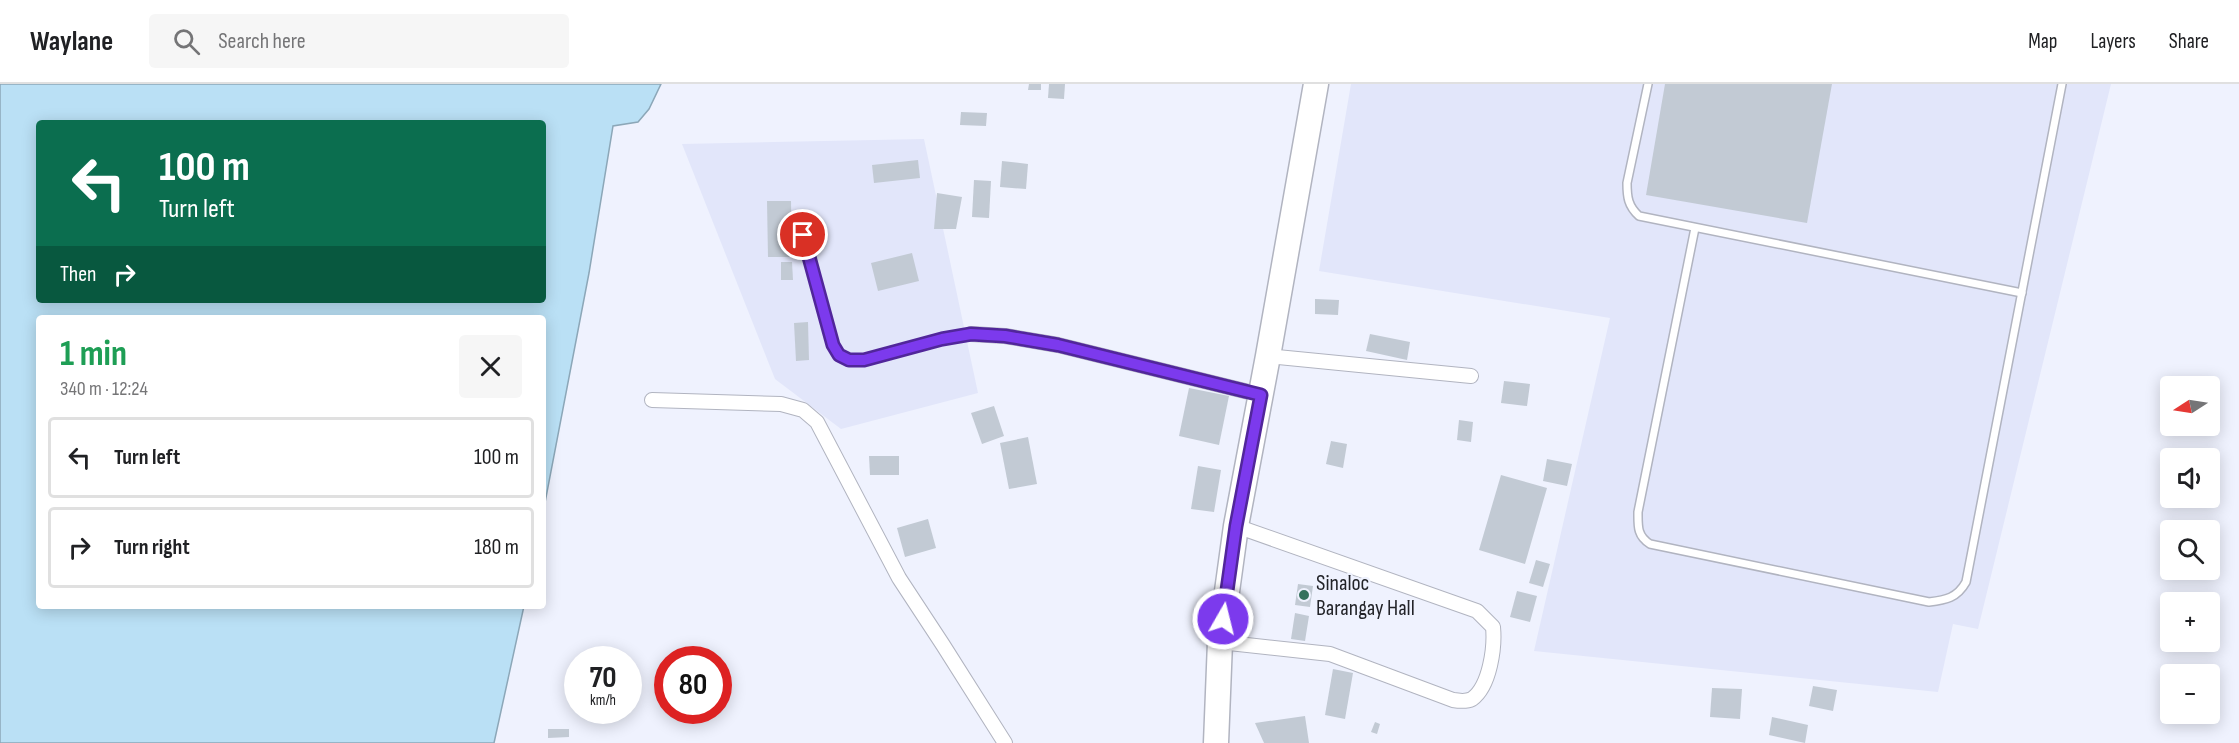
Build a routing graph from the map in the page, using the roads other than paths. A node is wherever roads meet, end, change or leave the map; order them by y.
1 (1316, 84) edge
2 (1648, 84) edge
3 (2062, 84) edge
4 (1695, 228) junction
5 (803, 235) dead end
6 (2022, 293) junction
7 (971, 334) joint
8 (1268, 356) junction
9 (1471, 376) dead end
10 (1261, 395) junction
11 (652, 400) dead end
12 (1236, 526) junction
13 (1220, 642) junction
14 (1005, 743) edge
15 (1216, 743) edge

1 - 8 highway
2 - 4 lane
3 - 6 lane
4 - 6 lane
4 - 6 lane
5 - 7 lane
7 - 10 street
8 - 9 street
8 - 10 highway
10 - 12 highway
11 - 14 street
12 - 13 highway
12 - 13 street
13 - 15 highway

